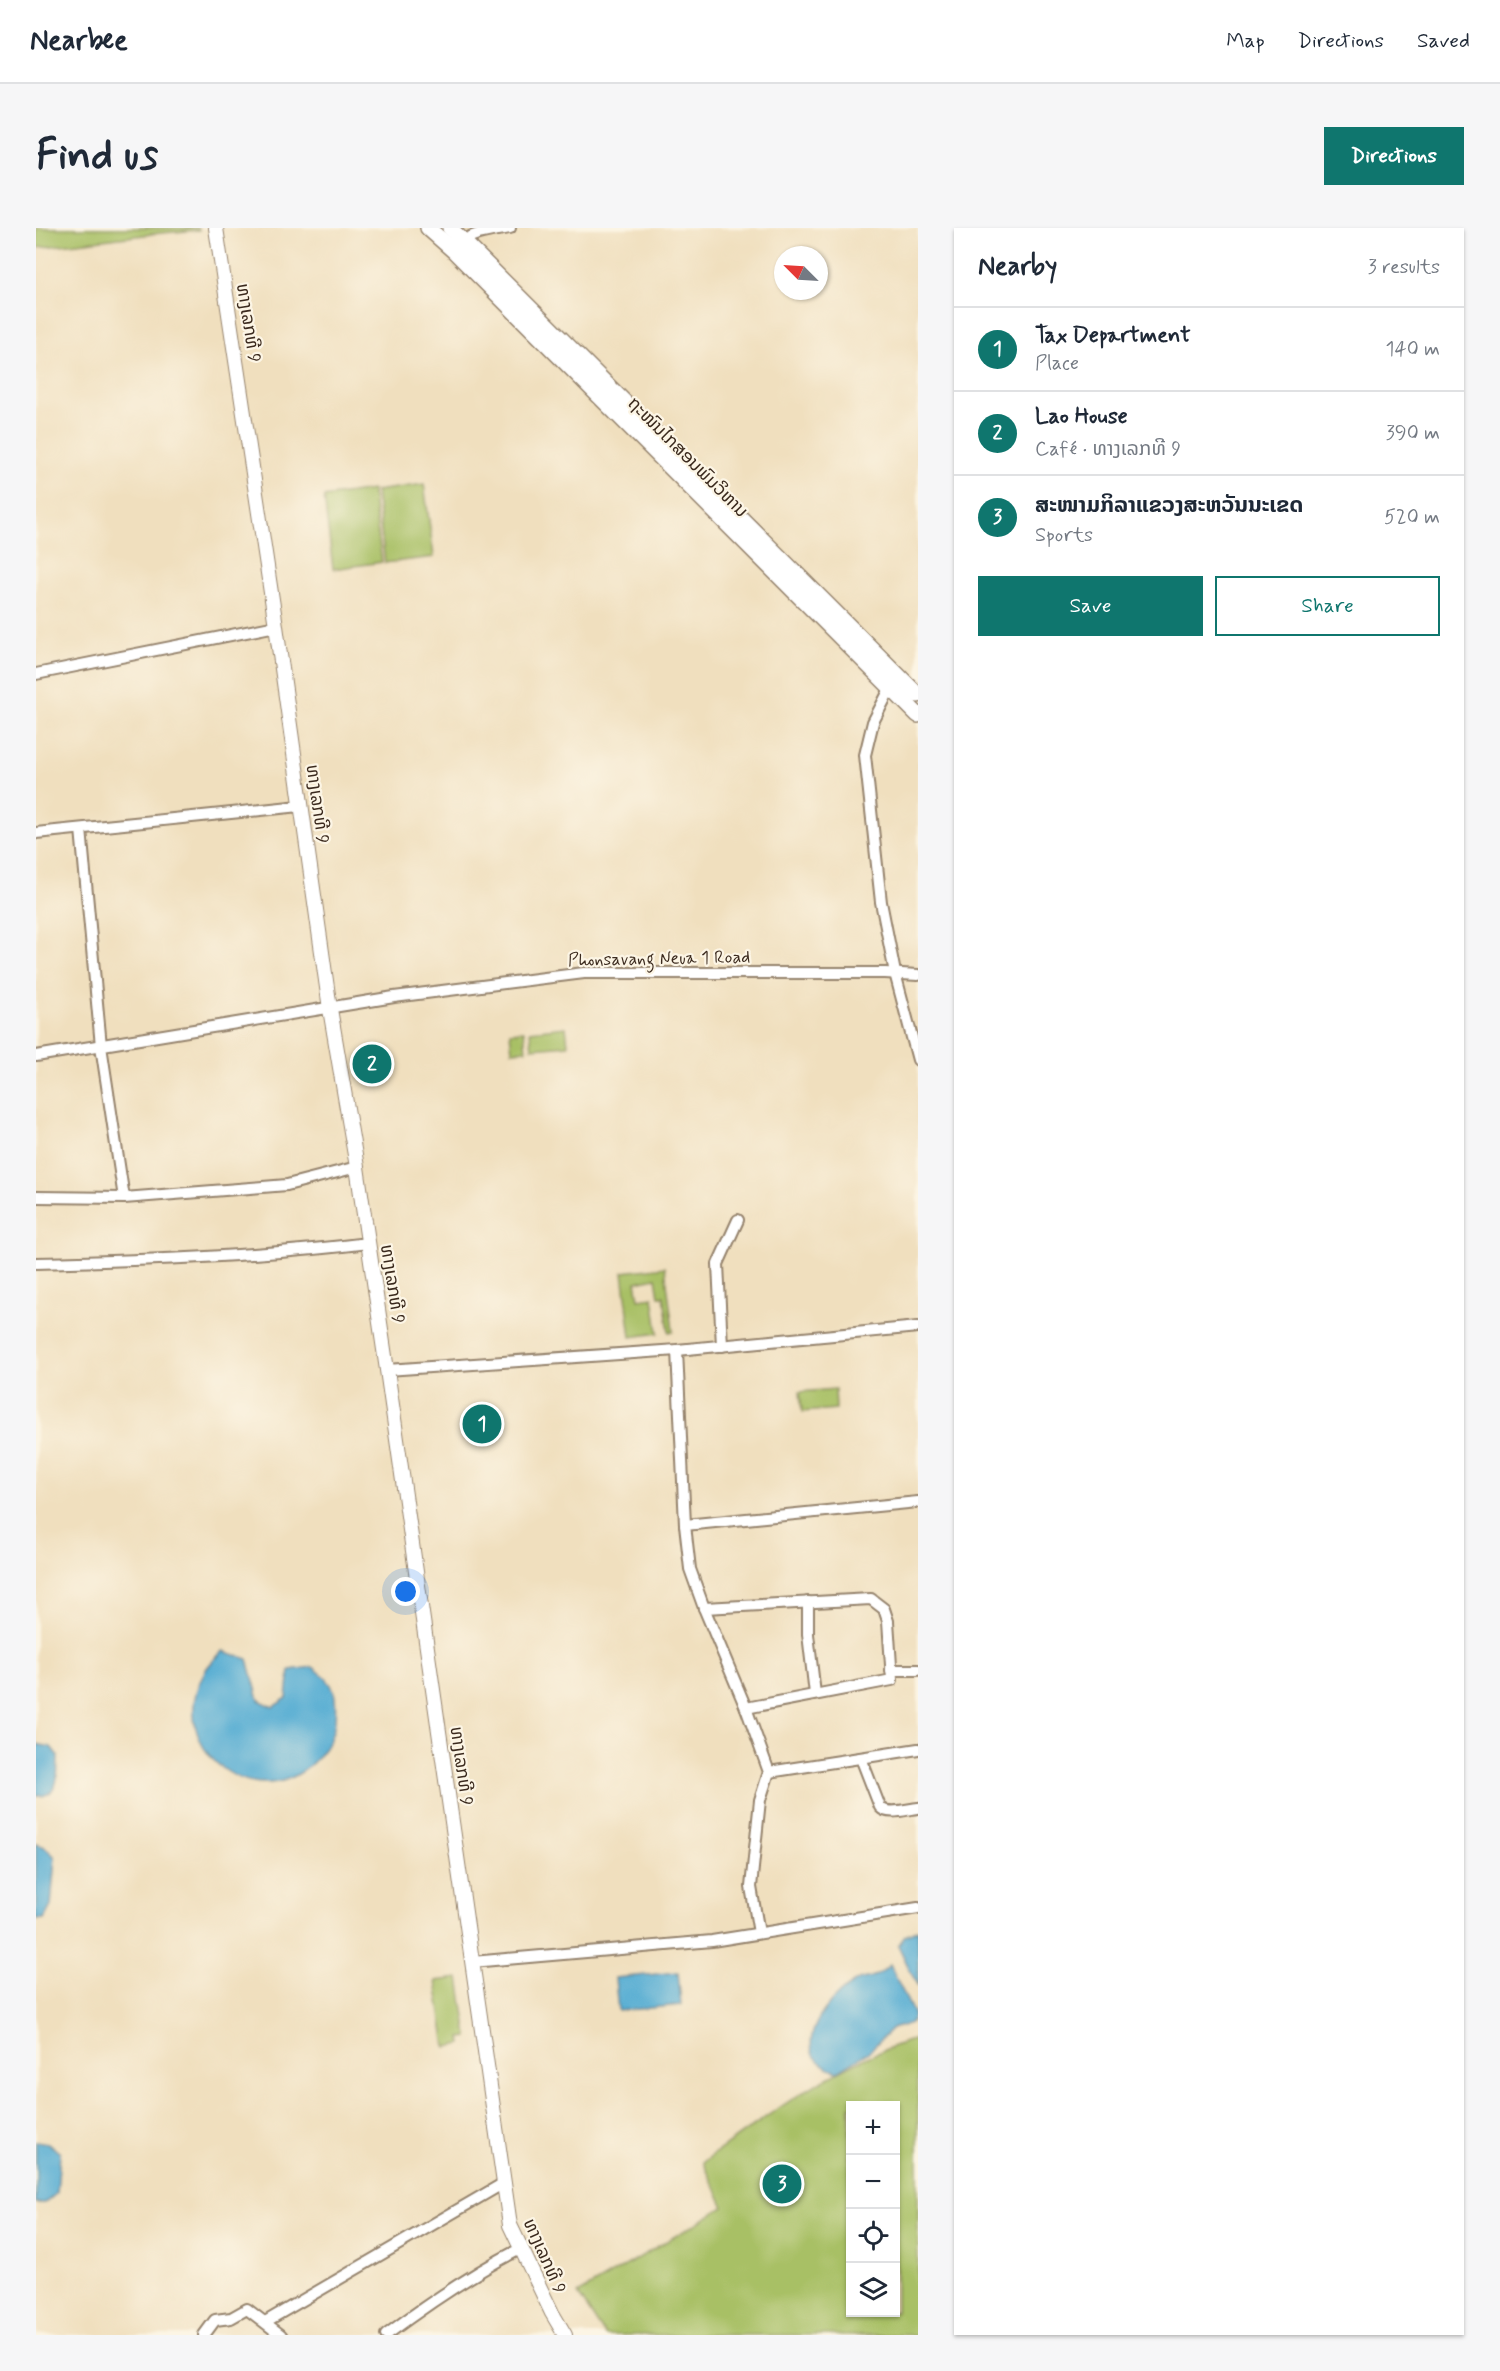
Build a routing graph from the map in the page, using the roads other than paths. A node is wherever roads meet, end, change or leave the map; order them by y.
1 (216, 228) edge
2 (428, 228) edge
3 (450, 228) edge
4 (510, 228) edge
5 (459, 245) junction
6 (276, 626) junction
7 (36, 674) edge
8 (891, 687) junction
9 (918, 695) edge
10 (918, 715) edge
11 (300, 806) junction
12 (81, 829) junction
13 (36, 832) edge
14 (895, 973) junction
15 (918, 975) edge
16 (330, 1009) junction
17 (101, 1047) junction
18 (36, 1056) edge
19 (918, 1060) edge
20 (357, 1167) junction
21 (36, 1197) edge
22 (124, 1198) junction
23 (738, 1220) dead end
24 (368, 1243) junction
25 (36, 1263) edge
26 (918, 1327) edge
27 (722, 1346) junction
28 (678, 1350) junction
29 (387, 1370) junction
30 (918, 1502) edge
31 (686, 1525) junction
32 (808, 1602) junction
33 (704, 1608) junction
34 (891, 1670) junction
35 (918, 1670) edge
36 (815, 1694) junction
37 (746, 1708) junction
38 (918, 1749) edge
39 (861, 1758) junction
40 (769, 1772) junction
41 (918, 1808) edge
42 (918, 1908) edge
43 (759, 1933) junction
44 (472, 1962) junction
45 (504, 2183) junction
46 (520, 2249) junction
47 (264, 2322) junction
48 (204, 2335) edge
49 (280, 2335) edge
50 (386, 2335) edge
51 (566, 2335) edge

1 - 6 main road, ທາງເລກທີ 9
2 - 5 highway, ຖະໜົນໄກສອນພົມວິຫານ
3 - 5 highway, ຖະໜົນໄກສອນພົມວິຫານ
4 - 5 street
5 - 8 highway, ຖະໜົນໄກສອນພົມວິຫານ
5 - 9 highway, ຖະໜົນໄກສອນພົມວິຫານ
6 - 7 street
6 - 11 main road, ທາງເລກທີ 9
8 - 10 highway, ຖະໜົນໄກສອນພົມວິຫານ
8 - 14 street
11 - 12 street
11 - 16 main road, ທາງເລກທີ 9
12 - 13 street
12 - 17 street
14 - 15 street, Phonsavang Neua 1 Road
14 - 16 street, Phonsavang Neua 1 Road
14 - 19 street
16 - 17 street, Phonsavang Neua 1 Road
16 - 20 main road, ທາງເລກທີ 9
17 - 18 street, Phonsavang Neua 1 Road
17 - 22 street
20 - 22 street
20 - 24 main road, ທາງເລກທີ 9
21 - 22 street
23 - 27 street
24 - 25 street
24 - 29 main road, ທາງເລກທີ 9
26 - 27 street
27 - 28 street
28 - 29 street
28 - 31 street
29 - 44 main road, ທາງເລກທີ 9
30 - 31 street
31 - 33 street
32 - 33 street
32 - 34 street
32 - 36 street
33 - 37 street
34 - 35 street
34 - 36 street
36 - 37 street
37 - 40 street
38 - 39 street
39 - 40 street
39 - 41 street
40 - 43 street
42 - 43 street
43 - 44 street
44 - 45 main road, ທາງເລກທີ 9
45 - 46 main road, ທາງເລກທີ 9
45 - 47 street
46 - 50 street
46 - 51 main road, ທາງເລກທີ 9
47 - 48 street
47 - 49 street

